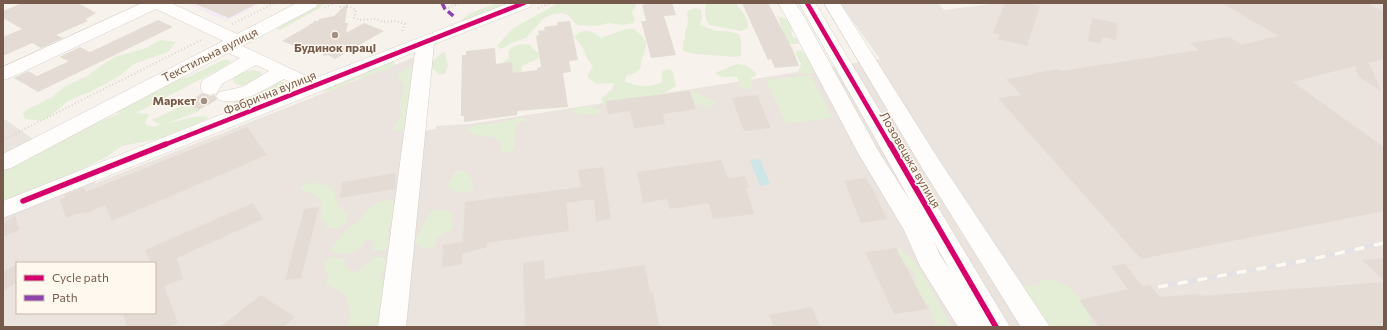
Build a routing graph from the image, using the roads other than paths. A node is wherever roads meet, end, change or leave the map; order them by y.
1 (156, 3) edge
2 (310, 3) edge
3 (786, 3) edge
4 (807, 3) edge
5 (832, 3) edge
6 (530, 6) edge
7 (228, 39) junction
8 (425, 41) junction
9 (255, 58) junction
10 (284, 71) junction
11 (3, 74) edge
12 (314, 86) junction
13 (3, 163) edge
14 (13, 205) edge
15 (392, 327) edge
16 (972, 327) edge
17 (996, 327) edge
18 (1036, 327) edge

1 - 7 street
1 - 11 street
2 - 7 street, Текстильна вулиця
3 - 16 street
4 - 17 street, Лозовецька вулиця
5 - 18 street
6 - 8 street, Фабрична вулиця
7 - 9 street
7 - 13 street, Текстильна вулиця
8 - 12 street, Фабрична вулиця
8 - 15 street
9 - 10 street
9 - 10 street
10 - 12 street
12 - 14 street, Фабрична вулиця

